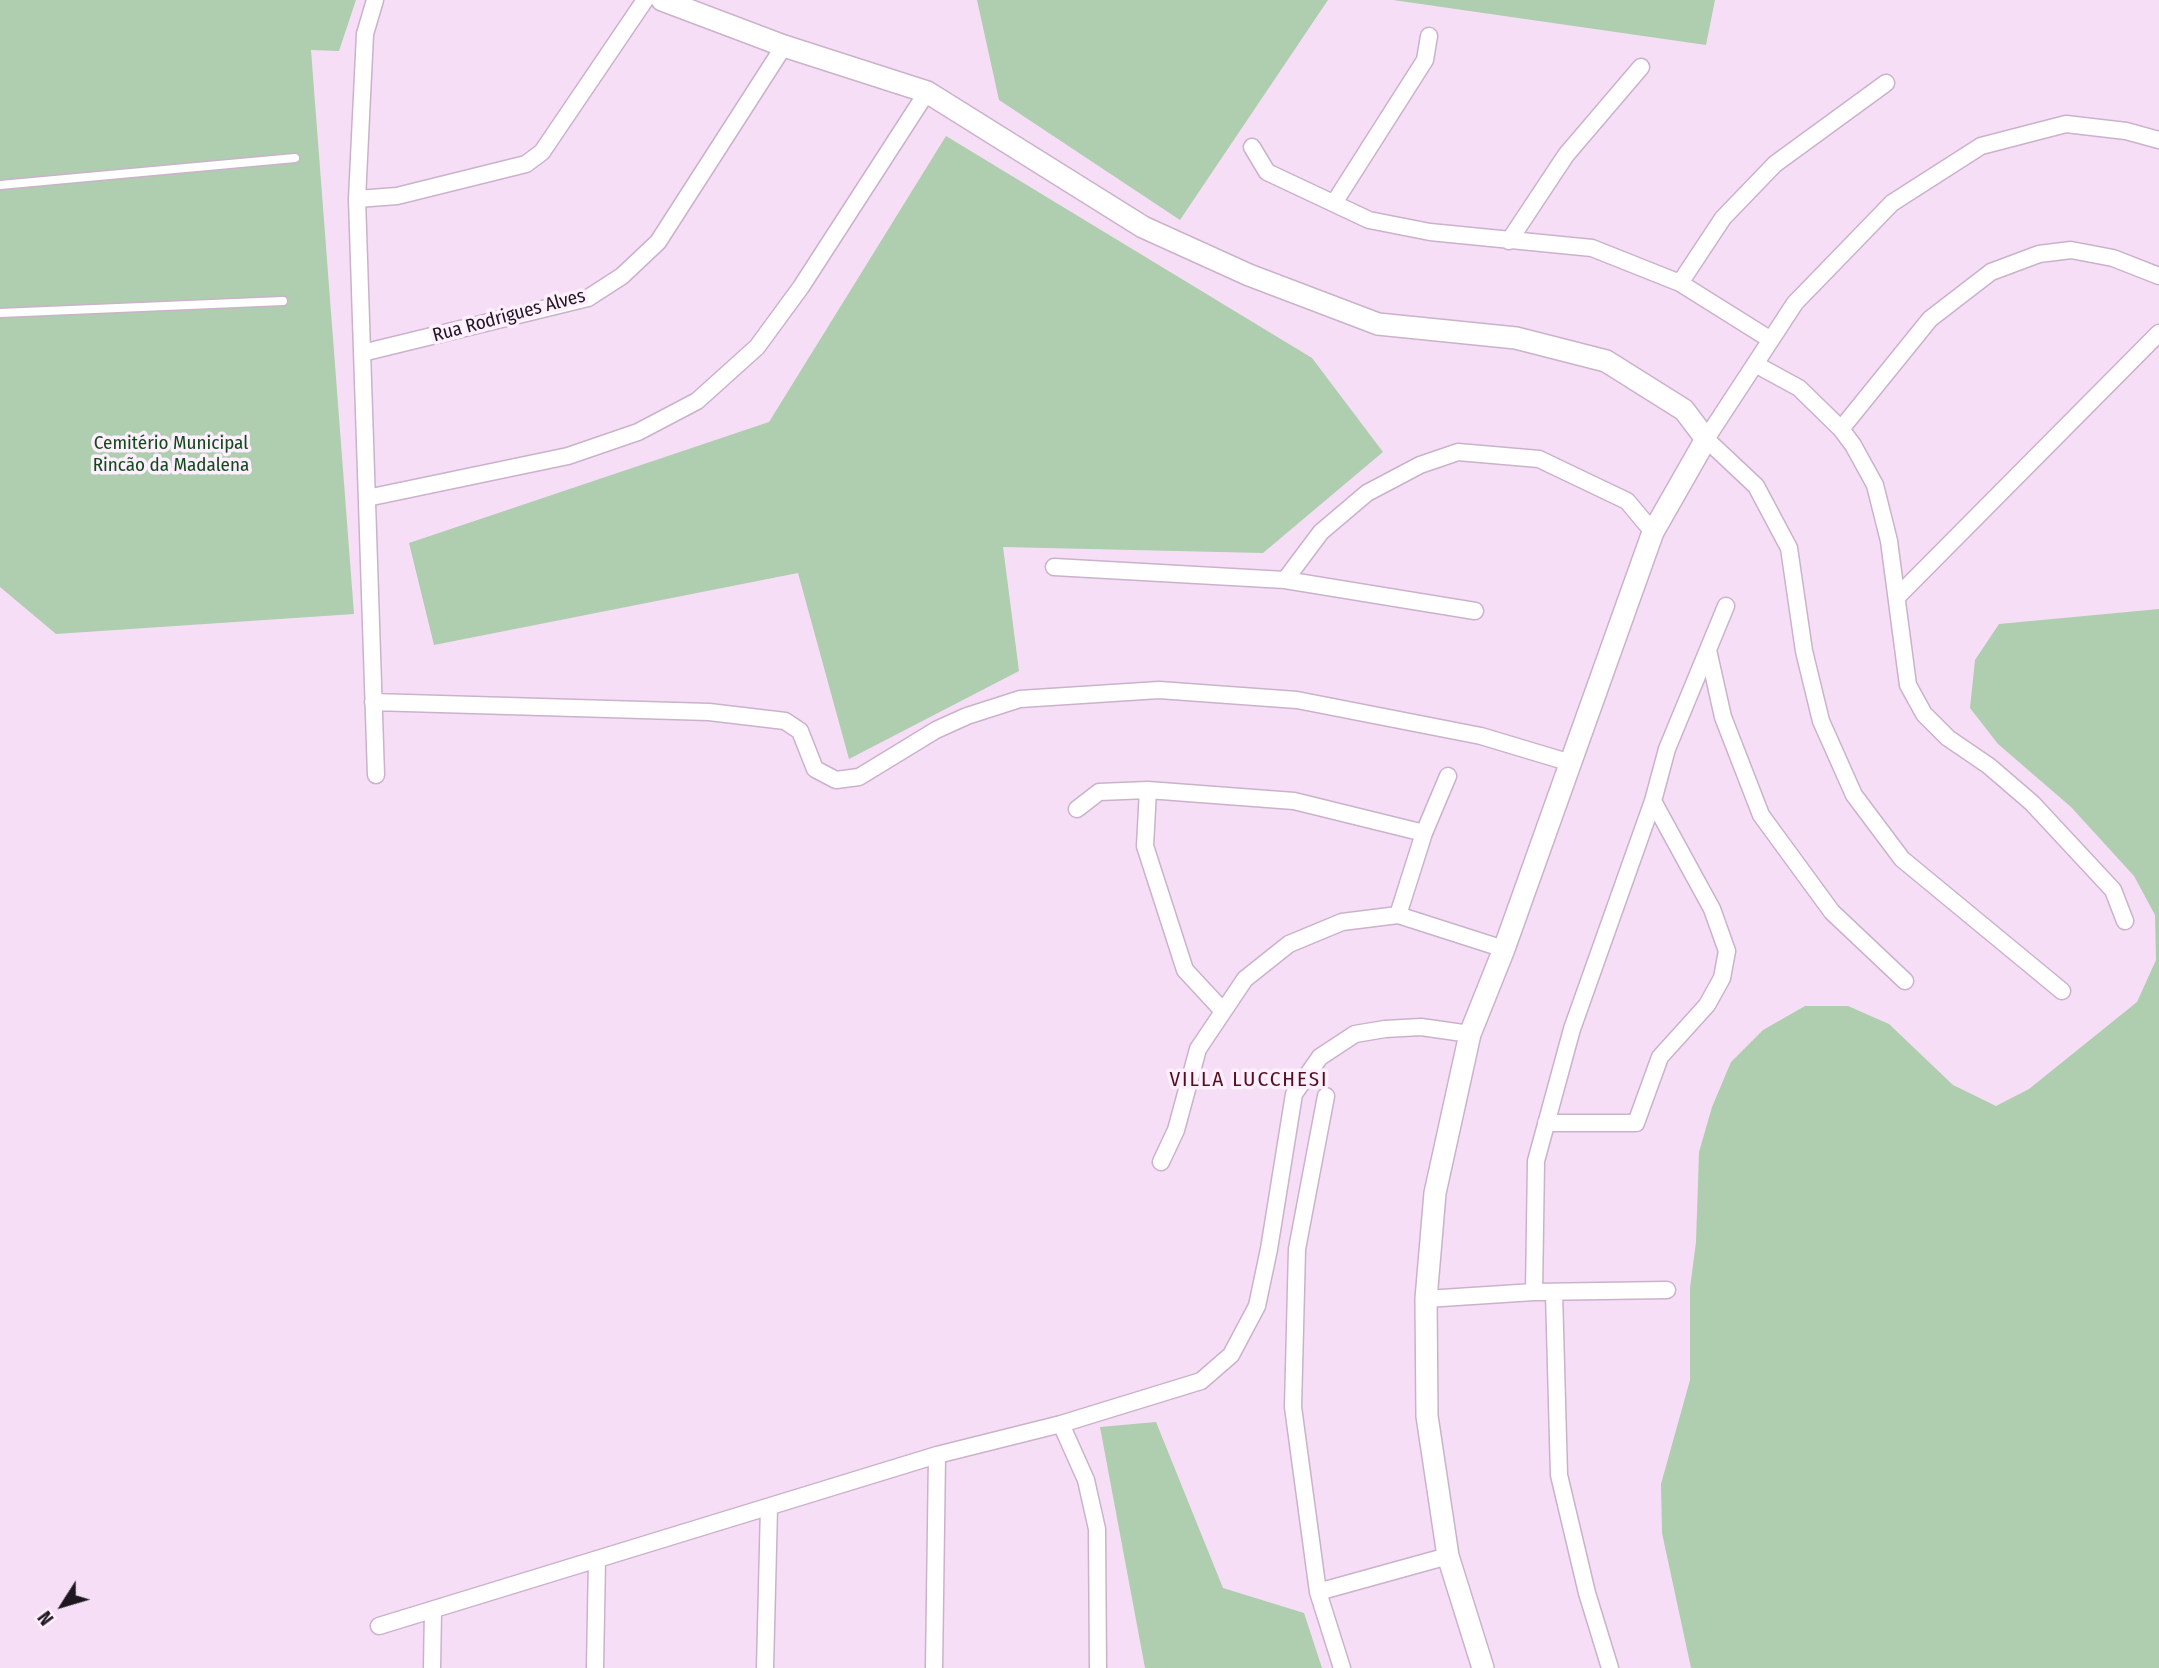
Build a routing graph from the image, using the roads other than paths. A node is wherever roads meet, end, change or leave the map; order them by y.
1 (375, 0) edge
2 (645, 0) edge
3 (662, 0) edge
4 (1429, 36) dead end
5 (784, 46) junction
6 (1641, 67) dead end
7 (1886, 83) dead end
8 (927, 92) junction
9 (2159, 140) edge
10 (1252, 147) dead end
11 (295, 158) dead end
12 (0, 185) edge
13 (357, 199) junction
14 (1334, 203) junction
15 (1509, 241) junction
16 (2159, 276) edge
17 (1680, 283) junction
18 (283, 301) dead end
19 (0, 313) edge
20 (2159, 333) edge
21 (1771, 340) junction
22 (362, 353) junction
23 (1755, 364) junction
24 (1841, 429) junction
25 (1706, 439) junction
26 (367, 498) junction
27 (1653, 532) junction
28 (1054, 567) dead end
29 (1285, 580) junction
30 (1897, 597) junction
31 (1726, 606) dead end
32 (1475, 611) dead end
33 (1708, 650) junction
34 (373, 702) junction
35 (1571, 763) junction
36 (376, 775) dead end
37 (1448, 776) dead end
38 (1148, 790) junction
39 (1653, 801) junction
40 (1076, 809) dead end
41 (1424, 833) junction
42 (1398, 915) junction
43 (2124, 921) dead end
44 (1504, 949) junction
45 (1905, 981) dead end
46 (2062, 990) dead end
47 (1223, 1011) junction
48 (1470, 1034) junction
49 (1326, 1096) dead end
50 (1546, 1123) junction
51 (1161, 1161) dead end
52 (1667, 1290) dead end
53 (1534, 1292) junction
54 (1554, 1293) junction
55 (1426, 1299) junction
56 (1061, 1424) junction
57 (937, 1455) junction
58 (769, 1507) junction
59 (1448, 1556) junction
60 (597, 1559) junction
61 (1318, 1592) junction
62 (433, 1609) junction
63 (379, 1626) dead end
64 (432, 1668) edge
65 (595, 1668) edge
66 (765, 1668) edge
67 (934, 1668) edge
68 (1098, 1668) edge
69 (1342, 1668) edge
70 (1483, 1668) edge
71 (1610, 1668) edge

1 - 13 street
2 - 13 street
3 - 5 street
4 - 14 street
5 - 8 street
5 - 22 street, Rua Rodrigues Alves
6 - 15 street
7 - 17 street
8 - 25 street
8 - 26 street
9 - 21 street
10 - 14 street
11 - 12 lane
13 - 22 street
14 - 15 street
15 - 17 street
16 - 24 street
17 - 21 street
18 - 19 lane
20 - 30 street
21 - 23 street
22 - 26 street
23 - 24 street
23 - 25 street
24 - 30 street
25 - 27 street
25 - 46 street
26 - 34 street
27 - 29 street
27 - 35 street
28 - 29 street
29 - 32 street
30 - 43 street
31 - 33 street
33 - 39 street
33 - 45 street
34 - 35 street
34 - 36 street
35 - 44 street
37 - 41 street
38 - 40 street
38 - 41 street
38 - 47 street
39 - 50 street
39 - 50 street
41 - 42 street
42 - 44 street
42 - 47 street
44 - 48 street
47 - 51 street
48 - 55 street
48 - 56 street
49 - 61 street
50 - 53 street
52 - 54 street
53 - 54 street
53 - 55 street
54 - 71 street
55 - 59 street
56 - 57 street
56 - 68 street
57 - 58 street
57 - 67 street
58 - 60 street
58 - 66 street
59 - 61 street
59 - 70 street
60 - 62 street
60 - 65 street
61 - 69 street
62 - 63 street
62 - 64 street

